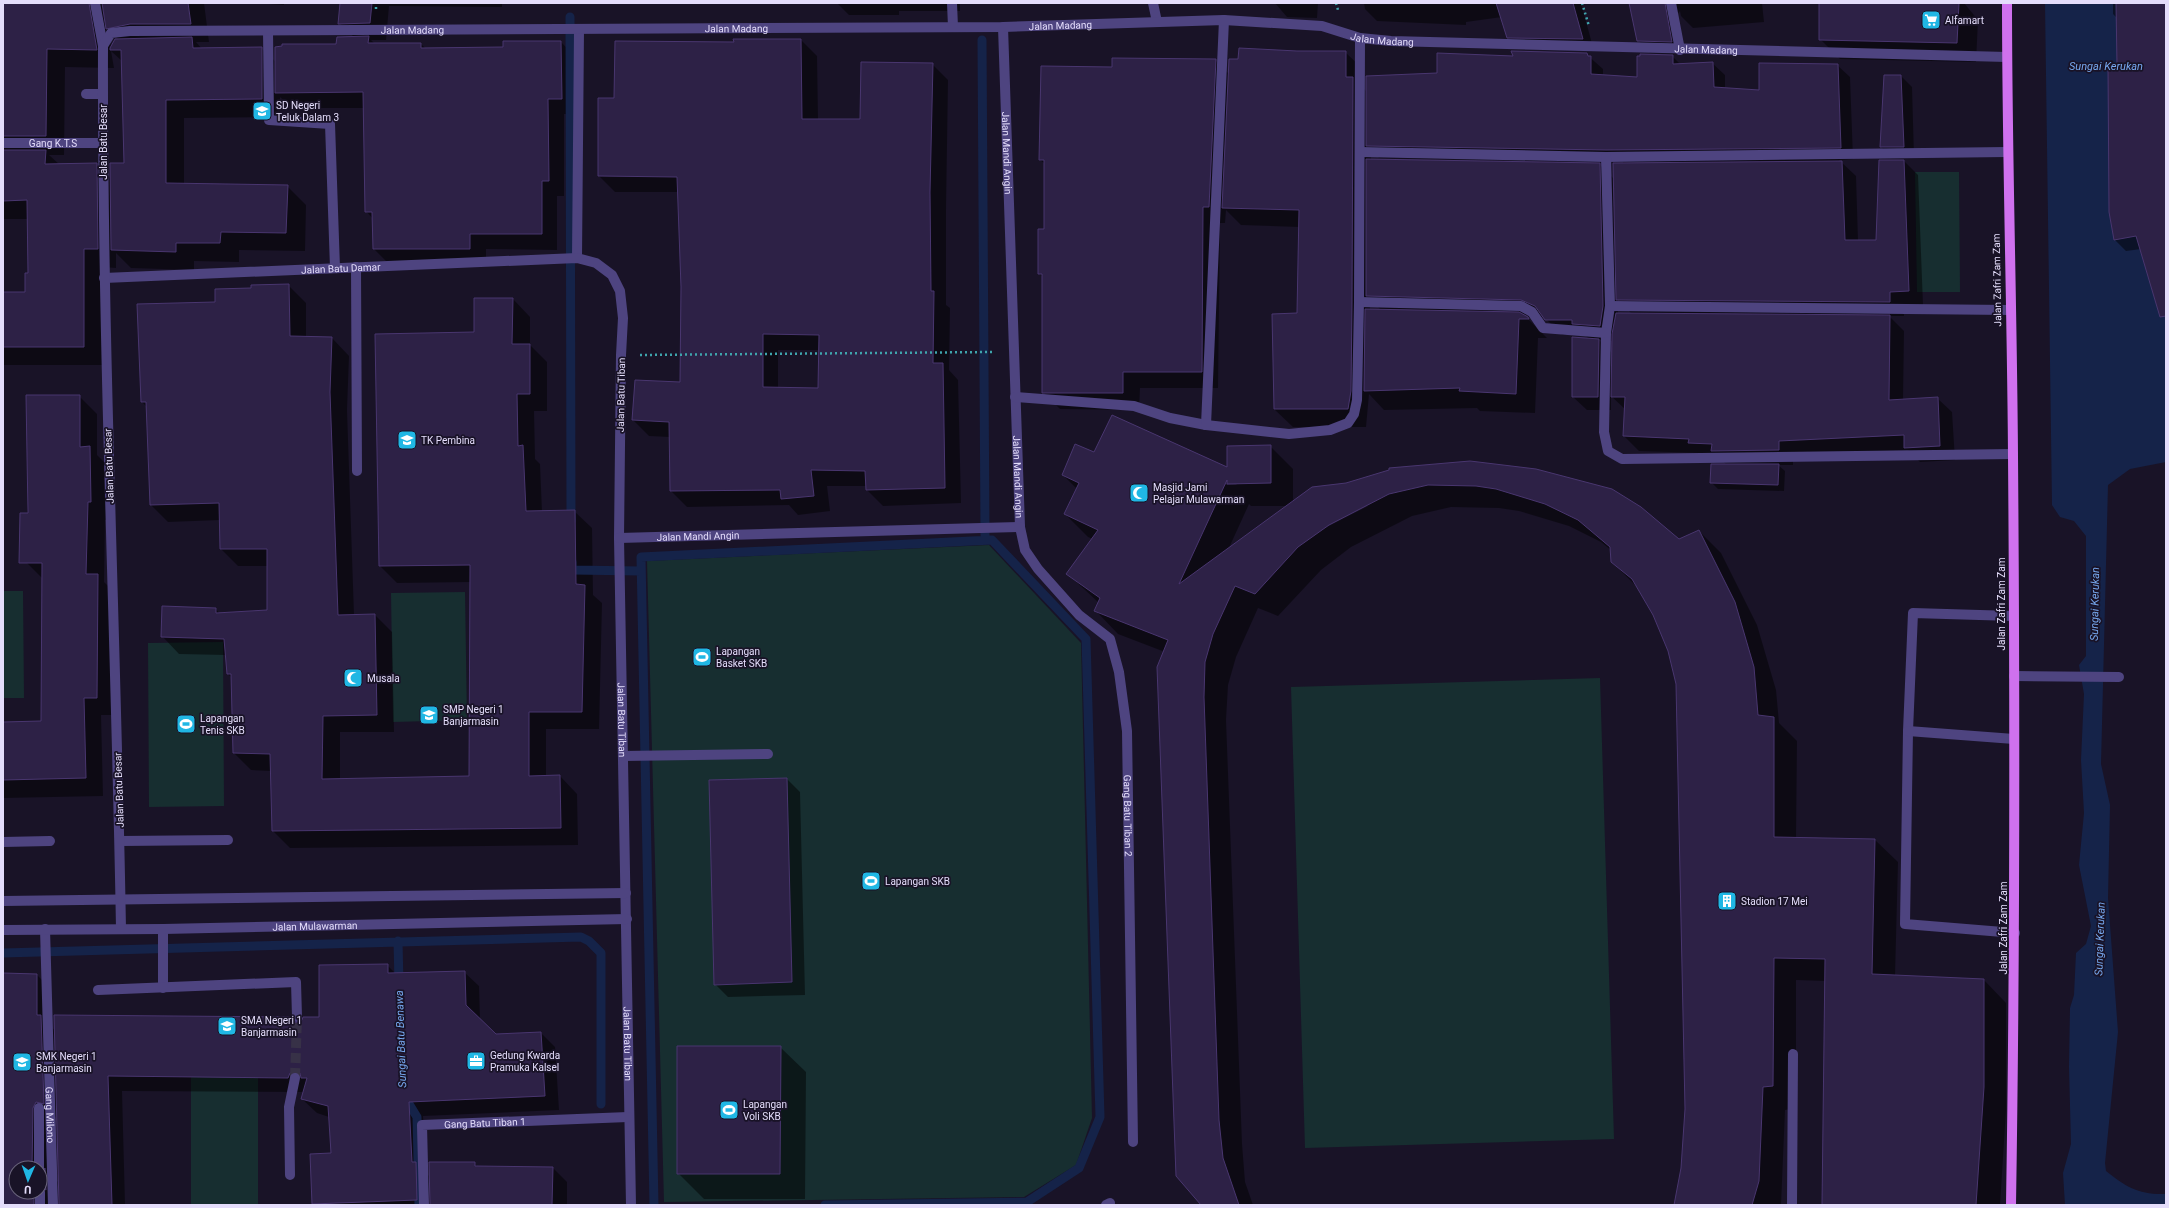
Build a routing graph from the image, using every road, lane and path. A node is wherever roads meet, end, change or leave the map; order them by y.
1 (95, 3) edge
2 (952, 3) edge
3 (1153, 3) edge
4 (1671, 3) edge
5 (2007, 3) edge
6 (1224, 20) junction
7 (1157, 22) junction
8 (953, 27) junction
9 (1003, 27) junction
10 (579, 30) junction
11 (268, 31) junction
12 (1360, 38) junction
13 (103, 46) junction
14 (1680, 50) junction
15 (2007, 57) junction
16 (86, 94) dead end
17 (103, 94) junction
18 (3, 143) edge
19 (102, 143) junction
20 (1360, 152) junction
21 (2007, 152) junction
22 (1606, 157) junction
23 (577, 258) junction
24 (356, 267) junction
25 (335, 268) junction
26 (104, 278) junction
27 (1359, 302) junction
28 (1610, 306) junction
29 (2010, 310) junction
30 (1606, 333) junction
31 (1014, 352) junction
32 (621, 355) junction
33 (1015, 397) junction
34 (1206, 425) junction
35 (2013, 454) junction
36 (357, 471) dead end
37 (1020, 527) junction
38 (619, 538) junction
39 (2013, 616) junction
40 (2014, 676) junction
41 (2119, 677) dead end
42 (1908, 731) junction
43 (2014, 739) junction
44 (768, 754) dead end
45 (623, 756) junction
46 (228, 840) dead end
47 (50, 841) dead end
48 (120, 841) junction
49 (3, 842) edge
50 (626, 892) junction
51 (121, 900) junction
52 (3, 901) edge
53 (627, 919) junction
54 (163, 928) junction
55 (45, 929) junction
56 (121, 929) junction
57 (3, 930) edge
58 (2015, 933) junction
59 (163, 988) junction
60 (98, 990) dead end
61 (297, 1017) tunnel mouth
62 (1793, 1054) dead end
63 (295, 1078) tunnel mouth
64 (39, 1108) dead end
65 (628, 1117) junction
66 (1133, 1142) dead end
67 (39, 1160) edge
68 (290, 1175) dead end
69 (53, 1205) edge
70 (424, 1205) edge
71 (631, 1205) edge
72 (1792, 1205) edge
73 (2011, 1205) edge

1 - 13 street, Jalan Batu Besar
2 - 8 street
3 - 7 street
4 - 14 street
5 - 15 main road, Jalan Zafri Zam Zam
6 - 7 street, Jalan Madang
6 - 12 street, Jalan Madang
6 - 34 street
7 - 9 street, Jalan Madang
8 - 9 street, Jalan Madang
8 - 10 street, Jalan Madang
9 - 31 street, Jalan Mandi Angin
10 - 11 street, Jalan Madang
10 - 23 street
11 - 13 street, Jalan Madang
11 - 25 street
12 - 14 street, Jalan Madang
12 - 20 street
13 - 17 street, Jalan Batu Besar
14 - 15 street, Jalan Madang
15 - 21 main road, Jalan Zafri Zam Zam
16 - 17 street
17 - 19 street, Jalan Batu Besar
18 - 19 street, Gang K.T.S
19 - 26 street, Jalan Batu Besar
20 - 22 street
20 - 27 street
21 - 22 street
21 - 29 main road, Jalan Zafri Zam Zam
22 - 28 street
23 - 24 street, Jalan Batu Damar
23 - 32 street, Jalan Batu Tiban
24 - 25 street, Jalan Batu Damar
24 - 36 street
25 - 26 street, Jalan Batu Damar
26 - 48 street, Jalan Batu Besar
27 - 30 street
27 - 34 street
28 - 29 street
28 - 30 street
29 - 35 main road, Jalan Zafri Zam Zam
30 - 35 street
31 - 32 path
31 - 33 street, Jalan Mandi Angin
32 - 38 street, Jalan Batu Tiban
33 - 34 street
33 - 37 street, Jalan Mandi Angin
35 - 39 main road, Jalan Zafri Zam Zam
37 - 38 street, Jalan Mandi Angin
37 - 66 street, Gang Batu Tiban 2
38 - 45 street, Jalan Batu Tiban
39 - 40 main road, Jalan Zafri Zam Zam
39 - 42 street
40 - 41 street
40 - 43 main road, Jalan Zafri Zam Zam
42 - 43 street
42 - 58 street
43 - 58 main road, Jalan Zafri Zam Zam
44 - 45 street
45 - 50 street, Jalan Batu Tiban
46 - 48 street
47 - 49 street
48 - 51 street, Jalan Batu Besar
50 - 51 street
50 - 53 street, Jalan Batu Tiban
51 - 52 street
51 - 56 street, Jalan Batu Besar
53 - 54 street, Jalan Mulawarman
53 - 65 street, Jalan Batu Tiban
54 - 56 street, Jalan Mulawarman
54 - 59 street
55 - 56 street, Jalan Mulawarman
55 - 57 street, Jalan Mulawarman
55 - 69 street, Gang Milono
58 - 73 main road, Jalan Zafri Zam Zam
59 - 60 street
59 - 61 street
62 - 72 street
63 - 68 street
64 - 67 street
65 - 70 street, Gang Batu Tiban 1
65 - 71 street, Jalan Batu Tiban

